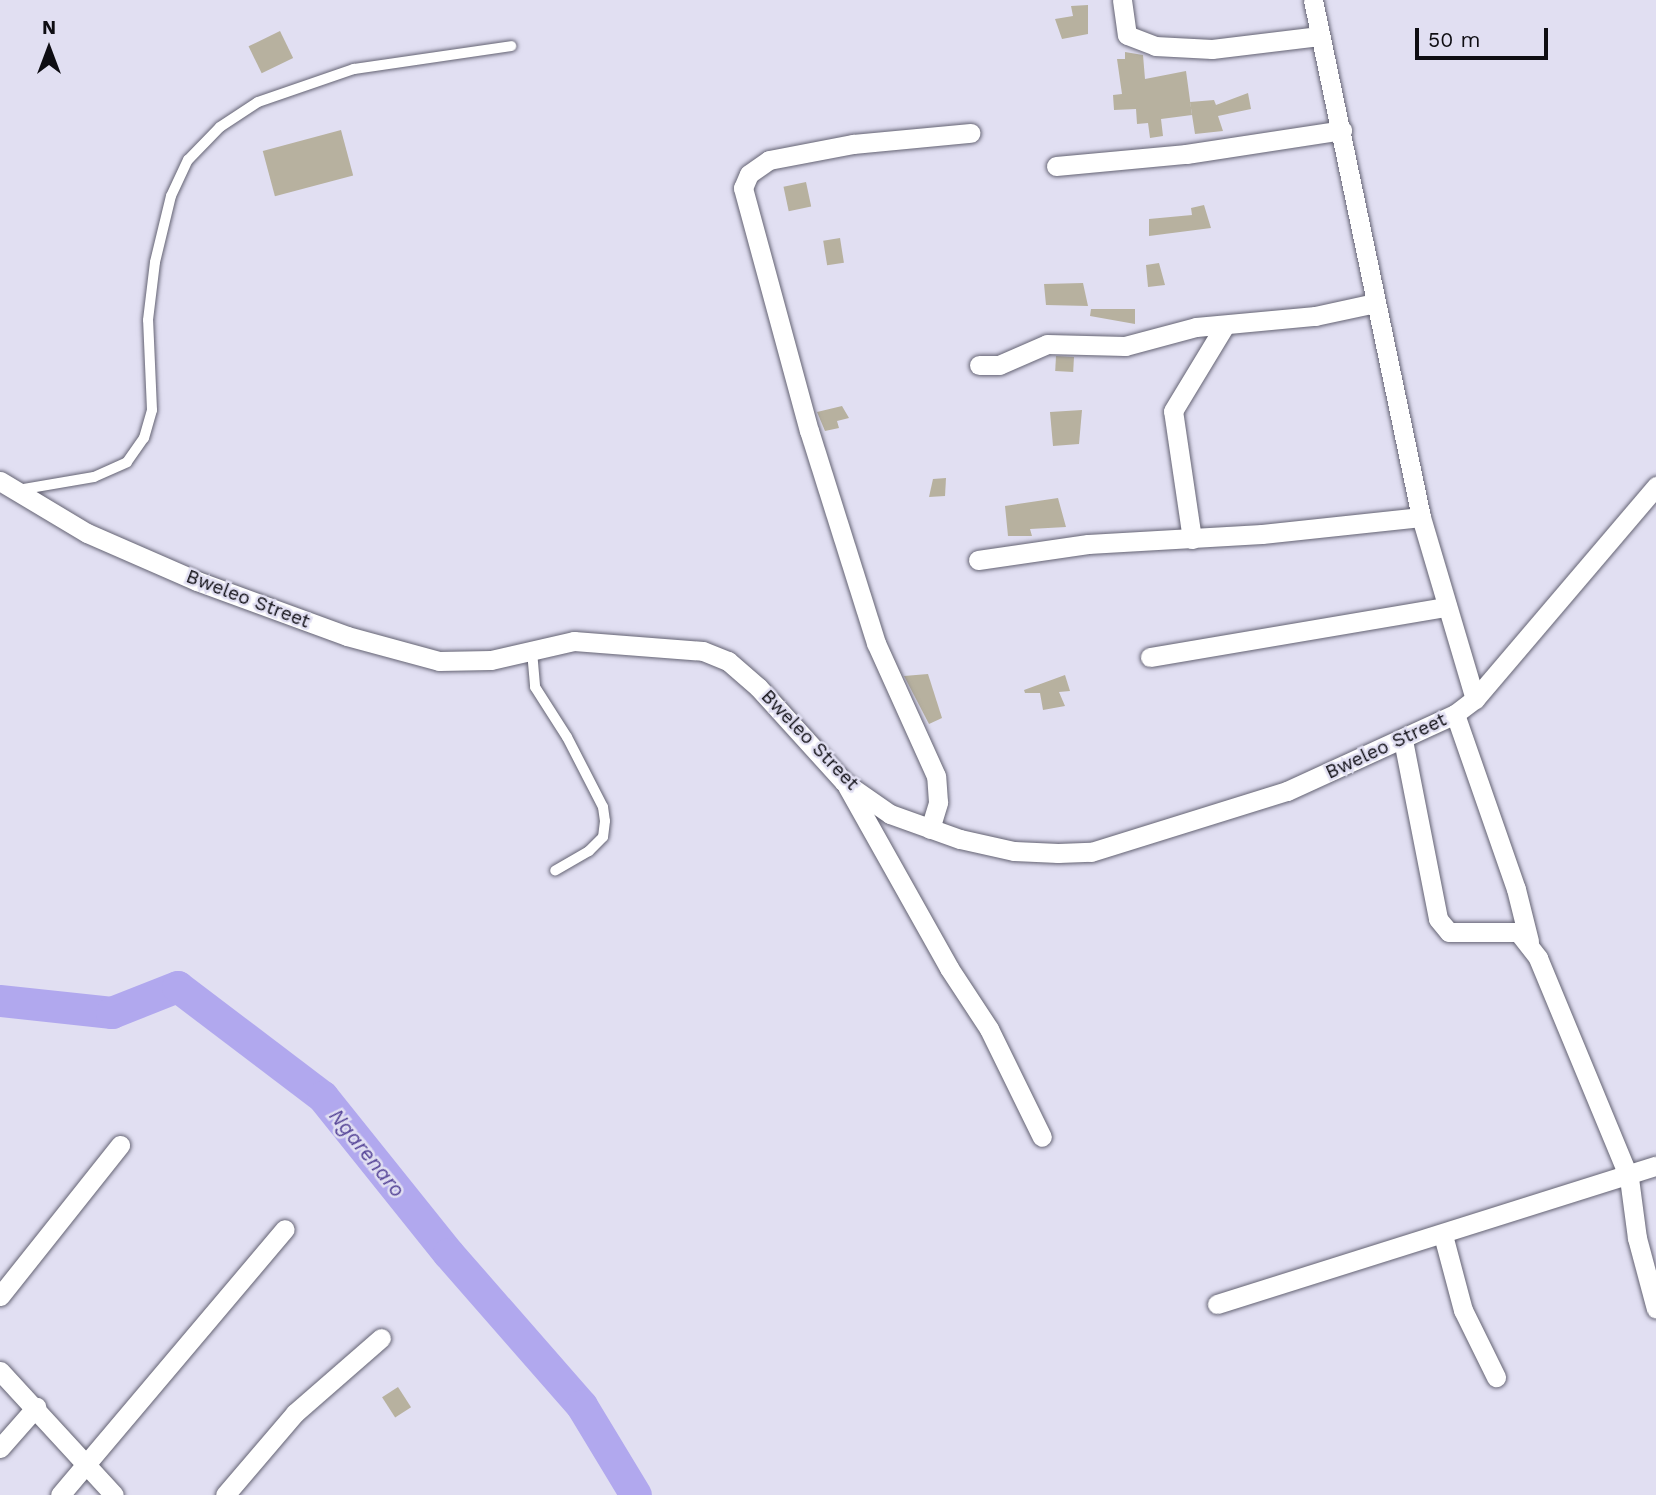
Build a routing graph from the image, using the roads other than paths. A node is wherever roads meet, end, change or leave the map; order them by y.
1 (1122, 0) edge
2 (1313, 0) edge
3 (1319, 36) junction
4 (511, 46) dead end
5 (1342, 130) junction
6 (970, 133) dead end
7 (1056, 166) dead end
8 (1375, 303) junction
9 (1225, 325) junction
10 (979, 365) dead end
11 (7, 486) edge
12 (1656, 486) edge
13 (1421, 517) junction
14 (1192, 539) junction
15 (978, 560) dead end
16 (1447, 607) junction
17 (532, 651) junction
18 (1150, 657) dead end
19 (1475, 699) junction
20 (1455, 714) junction
21 (1403, 740) junction
22 (845, 782) junction
23 (930, 829) junction
24 (555, 871) dead end
25 (1528, 941) junction
26 (1042, 1137) dead end
27 (120, 1145) dead end
28 (1656, 1166) edge
29 (1629, 1178) junction
30 (285, 1229) dead end
31 (1443, 1234) junction
32 (0, 1296) edge
33 (1217, 1304) dead end
34 (1656, 1309) edge
35 (381, 1338) dead end
36 (0, 1371) edge
37 (1496, 1377) dead end
38 (36, 1407) junction
39 (0, 1448) edge
40 (86, 1464) junction
41 (60, 1495) edge
42 (114, 1495) edge
43 (225, 1495) edge

1 - 3 street
2 - 3 street
3 - 5 street
4 - 11 lane
5 - 7 street
5 - 8 street
6 - 23 street
8 - 9 street
8 - 13 street
9 - 10 street
9 - 14 street
11 - 17 street, Bweleo Street
12 - 19 street, Bweleo Street
13 - 14 street
13 - 16 street
14 - 15 street
16 - 18 street
16 - 19 street
17 - 22 street, Bweleo Street
17 - 24 lane
19 - 20 street, Bweleo Street
20 - 21 street, Bweleo Street
20 - 25 street
21 - 23 street, Bweleo Street
21 - 25 street
22 - 23 street, Bweleo Street
22 - 26 street
25 - 29 street
27 - 32 street
28 - 29 street
29 - 31 street
29 - 34 street
30 - 40 street
31 - 33 street
31 - 37 street
35 - 43 street
36 - 38 street
38 - 39 street
38 - 40 street
40 - 41 street
40 - 42 street

